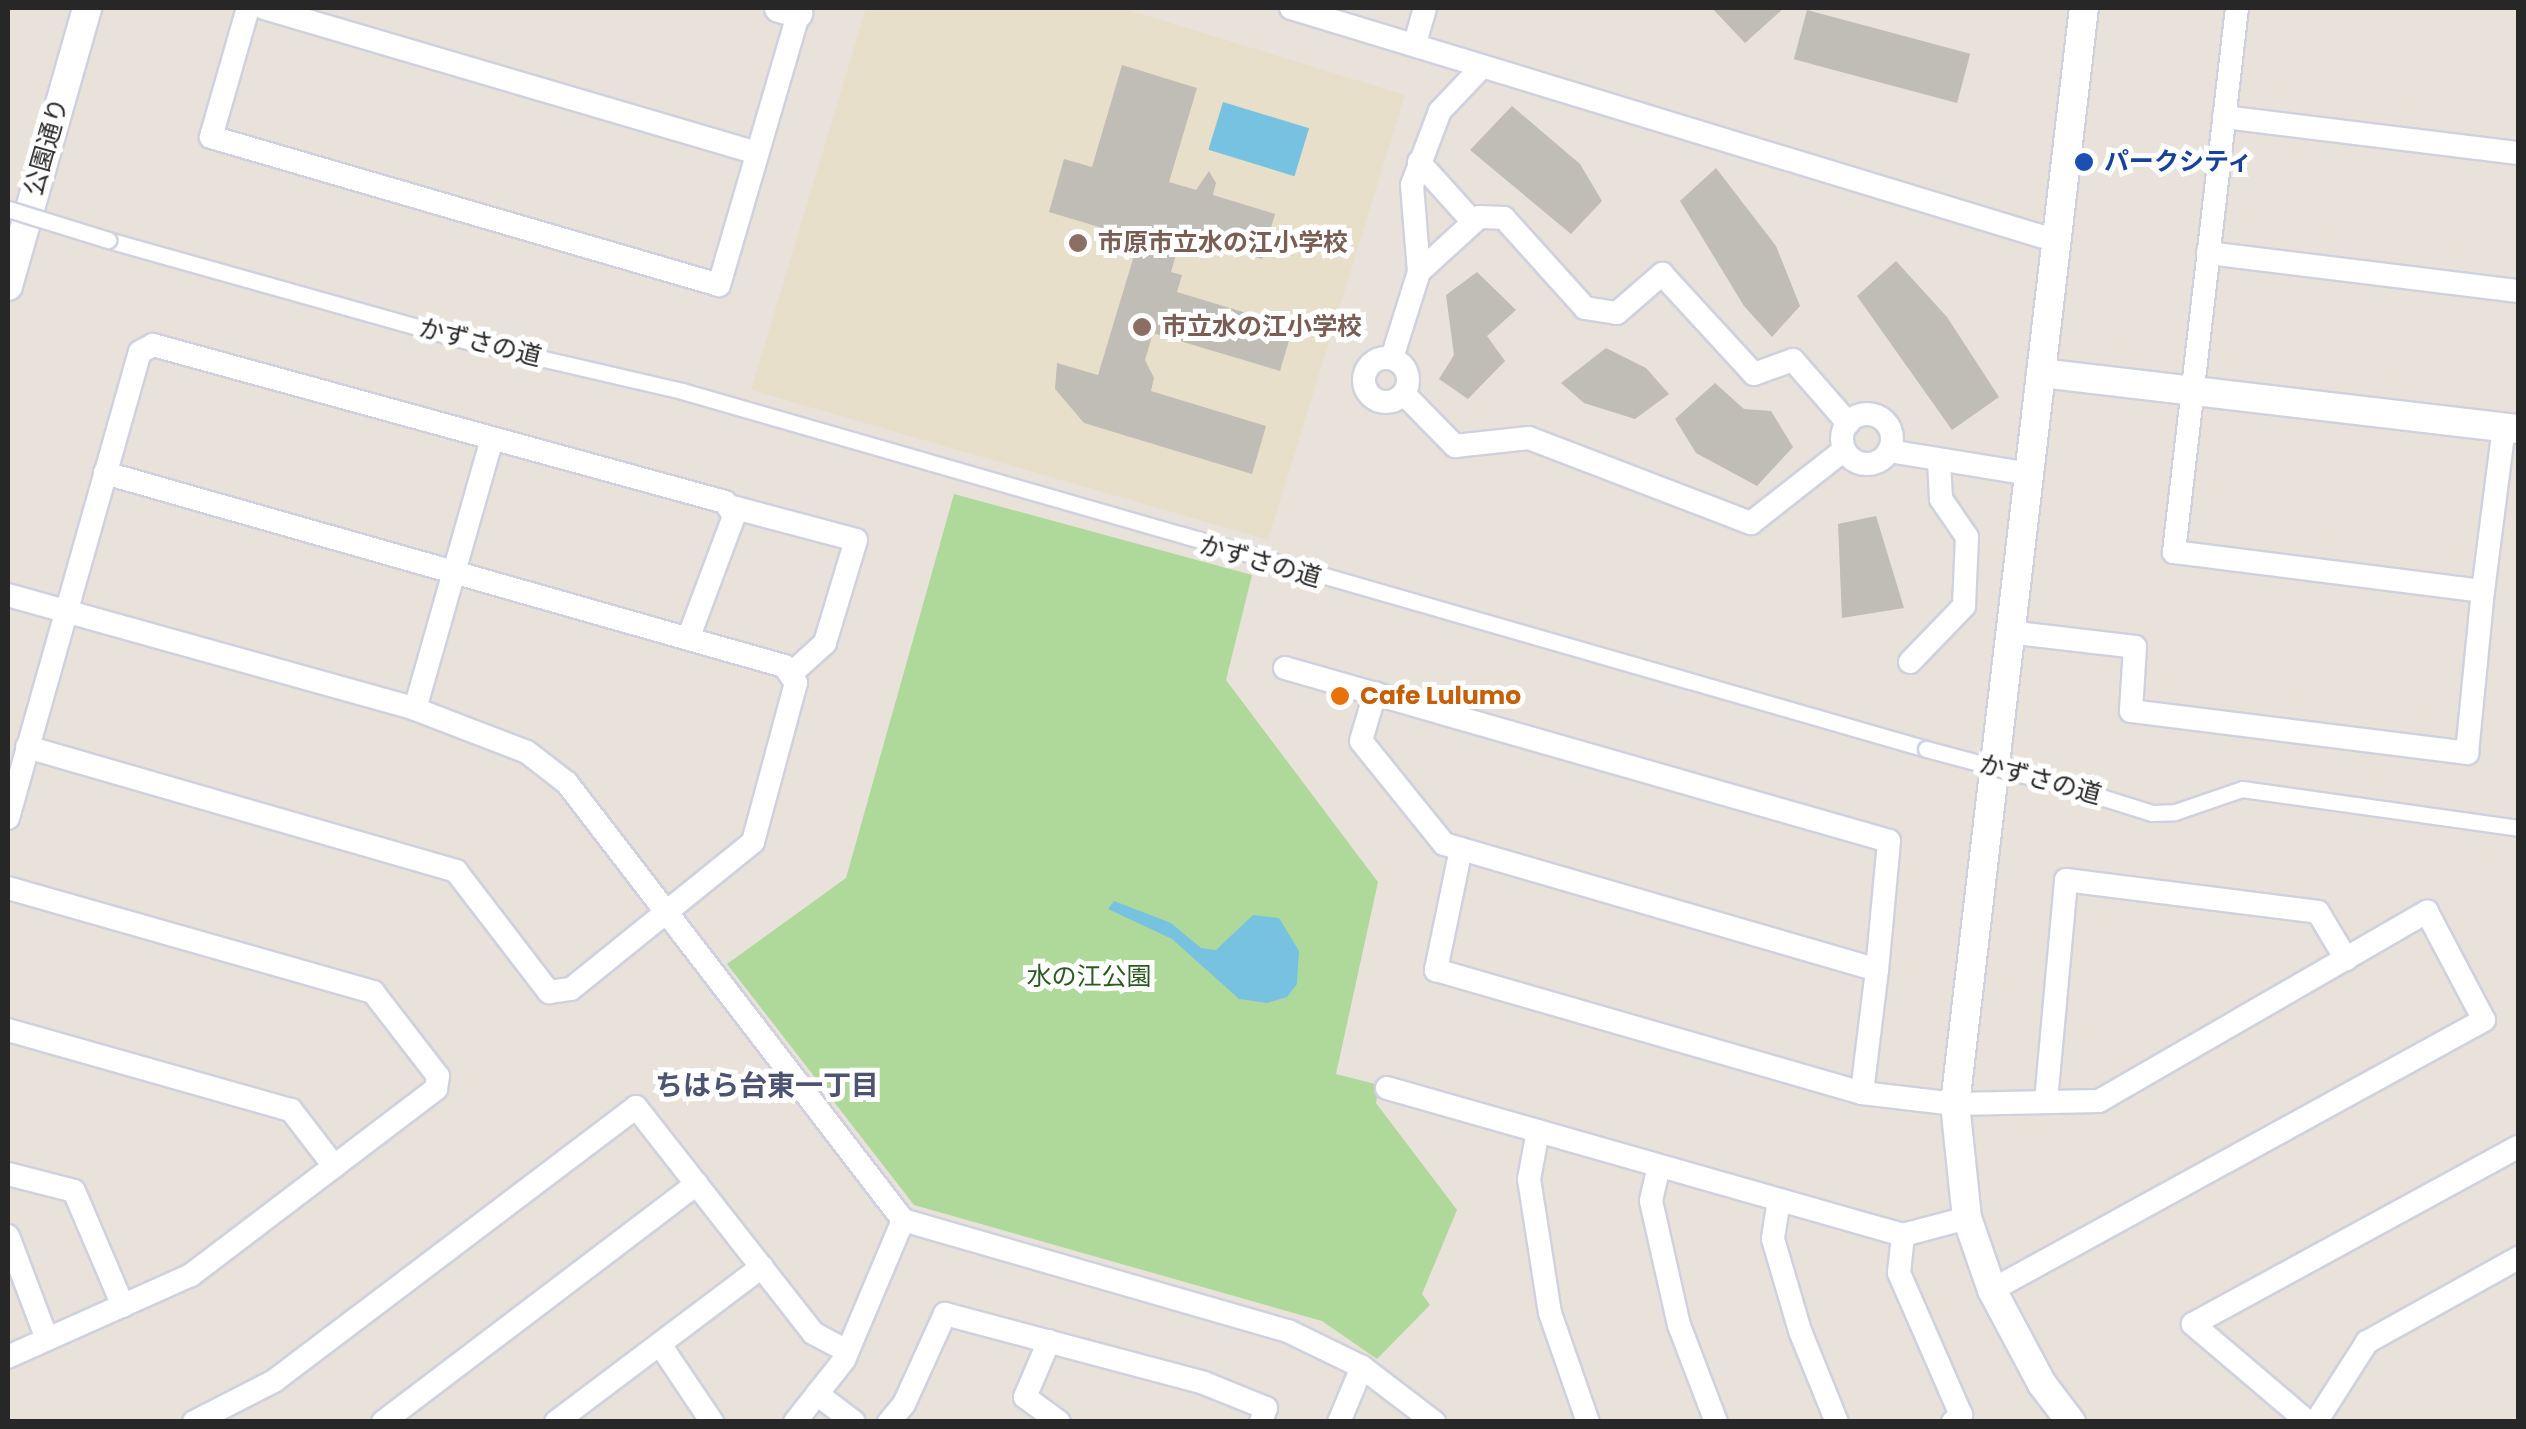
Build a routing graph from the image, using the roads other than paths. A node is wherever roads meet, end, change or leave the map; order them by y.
1 (87, 8) edge
2 (248, 8) edge
3 (264, 8) edge
4 (1290, 8) edge
5 (1425, 8) edge
6 (2084, 8) edge
7 (2237, 8) edge
8 (792, 9) edge
9 (1415, 42) junction
10 (1480, 69) junction
11 (2224, 117) junction
12 (758, 153) junction
13 (2518, 153) edge
14 (1419, 162) junction
15 (8, 209) edge
16 (1473, 222) junction
17 (2058, 241) junction
18 (2208, 253) junction
19 (1419, 272) junction
20 (8, 286) edge
21 (2518, 291) edge
22 (1392, 358) junction
23 (2041, 372) junction
24 (2191, 390) junction
25 (1404, 394) junction
26 (1848, 423) junction
27 (2511, 428) edge
28 (492, 439) junction
29 (1844, 450) junction
30 (1889, 452) junction
31 (1939, 462) junction
32 (105, 472) junction
33 (2029, 474) junction
34 (732, 507) junction
35 (454, 571) junction
36 (2482, 590) junction
37 (8, 595) edge
38 (65, 610) junction
39 (2008, 632) junction
40 (688, 639) junction
41 (1910, 662) dead end
42 (1285, 668) dead end
43 (793, 672) junction
44 (1375, 694) junction
45 (415, 709) junction
46 (27, 747) junction
47 (8, 818) edge
48 (2518, 828) edge
49 (1461, 849) junction
50 (8, 888) edge
51 (667, 912) junction
52 (2346, 959) junction
53 (1877, 970) junction
54 (8, 1030) edge
55 (1386, 1088) dead end
56 (1862, 1093) junction
57 (2046, 1101) junction
58 (1954, 1104) junction
59 (1538, 1131) junction
60 (2518, 1148) edge
61 (334, 1166) junction
62 (1658, 1166) junction
63 (8, 1174) edge
64 (697, 1184) junction
65 (1779, 1200) junction
66 (1967, 1218) junction
67 (903, 1220) junction
68 (1903, 1235) junction
69 (8, 1236) edge
70 (2518, 1258) edge
71 (762, 1268) junction
72 (1992, 1290) junction
73 (122, 1306) junction
74 (47, 1339) junction
75 (1049, 1341) junction
76 (661, 1346) junction
77 (847, 1351) junction
78 (8, 1357) edge
79 (1362, 1367) junction
80 (817, 1394) junction
81 (2066, 1420) edge
82 (194, 1422) edge
83 (383, 1422) edge
84 (556, 1422) edge
85 (712, 1422) edge
86 (795, 1422) edge
87 (854, 1422) edge
88 (889, 1422) edge
89 (1059, 1422) edge
90 (1261, 1422) edge
91 (1338, 1422) edge
92 (1434, 1422) edge
93 (1588, 1422) edge
94 (1716, 1422) edge
95 (1837, 1422) edge
96 (1954, 1422) edge
97 (2308, 1422) edge
98 (2316, 1422) edge

1 - 20 street, 公園通り
2 - 12 street
3 - 12 street
4 - 9 street
5 - 9 street
6 - 17 street
7 - 11 street
8 - 12 street
9 - 10 street
10 - 14 street
10 - 17 street
11 - 13 street
11 - 18 street
14 - 16 street
14 - 19 street
15 - 48 street, かずさの道, bridge
16 - 19 street
16 - 26 street
17 - 23 street
18 - 21 street
18 - 24 street
19 - 22 street
22 - 25 street
22 - 25 street
23 - 24 street
23 - 33 street
24 - 27 street
24 - 36 street
25 - 29 street
26 - 29 street
26 - 30 street
27 - 36 street
28 - 32 street
28 - 34 street
28 - 35 street
29 - 30 street
30 - 31 street
31 - 33 street
31 - 41 street
32 - 35 street
32 - 38 street
33 - 39 street
34 - 40 street
34 - 43 street
35 - 40 street
35 - 45 street
36 - 39 street
37 - 38 street
38 - 45 street
38 - 46 street
39 - 58 street
40 - 43 street
42 - 44 street
43 - 51 street
44 - 49 street
44 - 53 street
45 - 51 street
46 - 47 street
46 - 51 street
49 - 53 street
49 - 56 street
50 - 61 street
51 - 67 street
52 - 57 street
52 - 57 street
52 - 72 street
53 - 56 street
54 - 61 street
55 - 59 street
56 - 58 street
57 - 58 street
58 - 66 street
59 - 62 street
59 - 93 street
60 - 97 street
61 - 73 street
62 - 65 street
62 - 94 street
63 - 73 street
64 - 71 street
64 - 82 street
64 - 83 street
65 - 68 street
65 - 95 street
66 - 68 street
66 - 72 street
67 - 77 street
67 - 79 street
68 - 96 street
69 - 74 street
70 - 98 street
71 - 76 street
71 - 77 street
72 - 81 street
73 - 74 street
74 - 78 street
75 - 88 street
75 - 89 street
75 - 90 street
76 - 84 street
76 - 85 street
77 - 80 street
79 - 91 street
79 - 92 street
80 - 86 street
80 - 87 street

